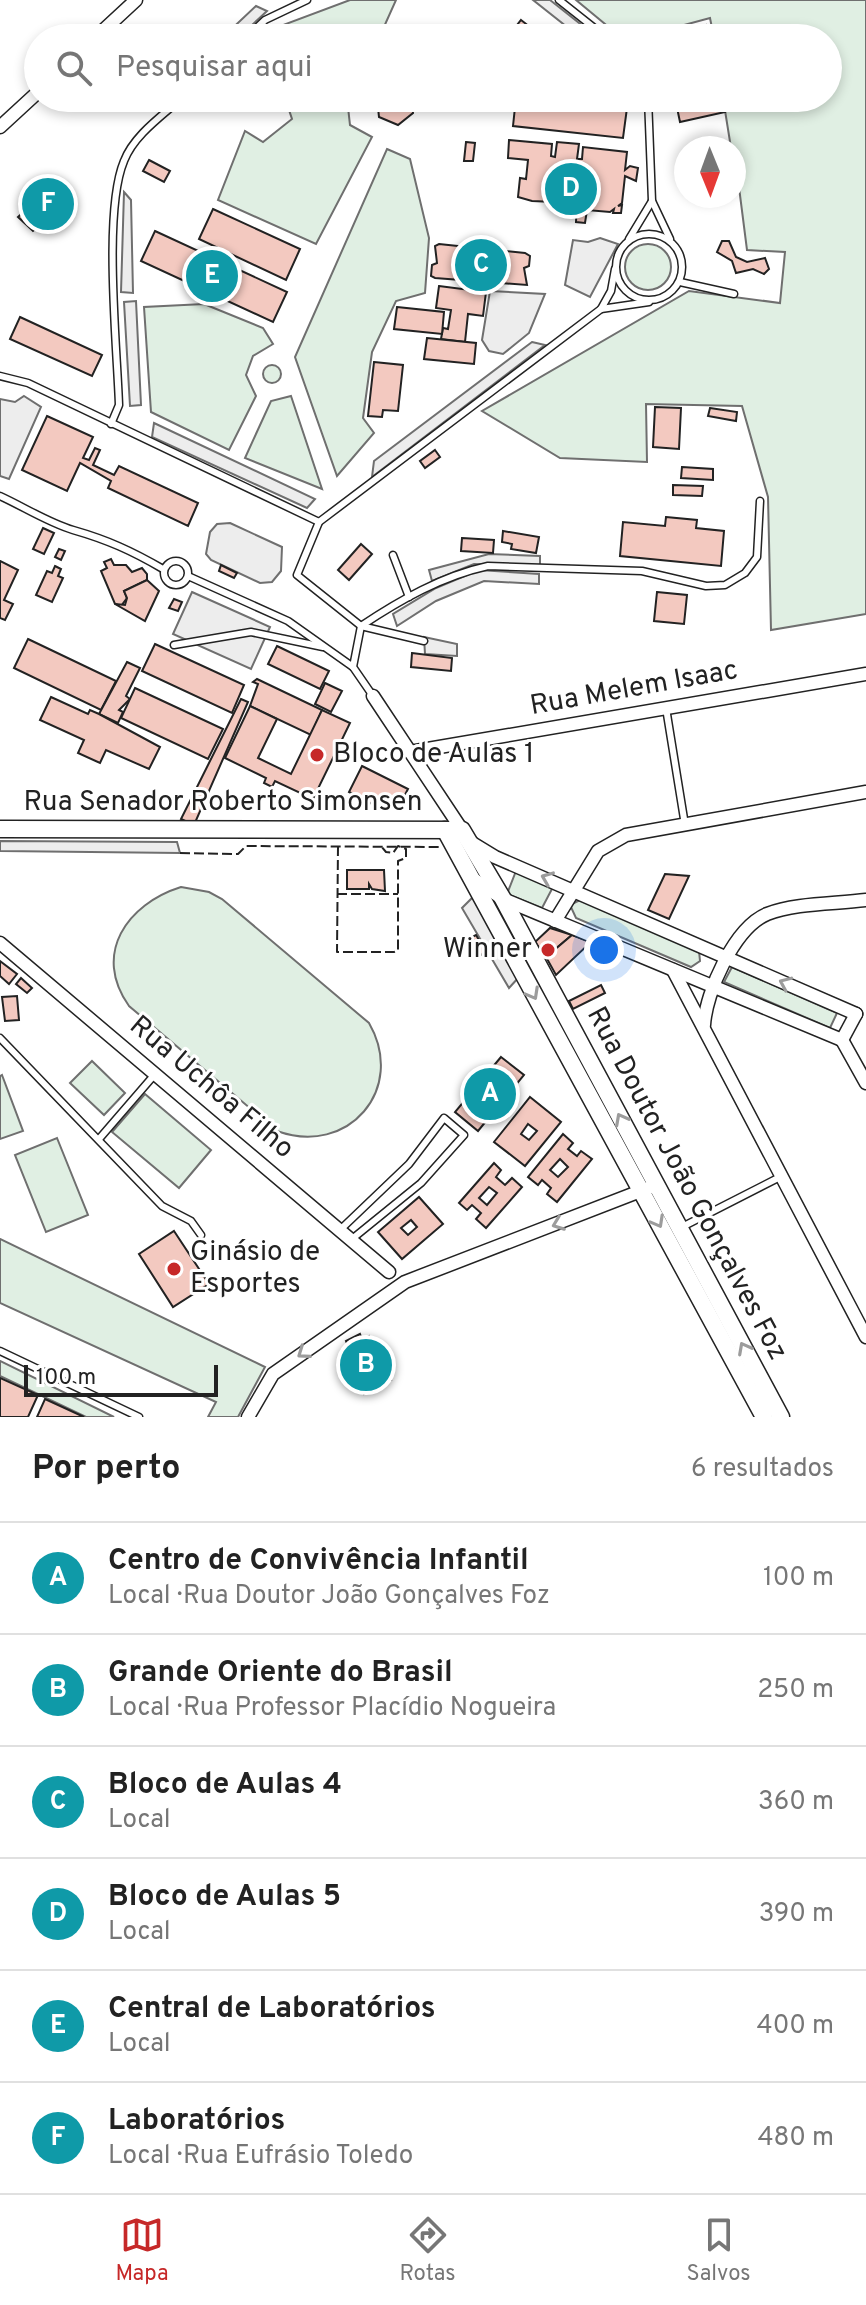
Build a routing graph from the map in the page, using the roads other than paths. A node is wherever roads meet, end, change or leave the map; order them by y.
1 (136, 0) edge
2 (307, 0) edge
3 (559, 0) edge
4 (110, 24) edge
5 (261, 24) edge
6 (589, 24) edge
7 (24, 105) edge
8 (167, 112) edge
9 (649, 112) edge
10 (0, 127) edge
11 (652, 201) junction
12 (672, 242) junction
13 (624, 244) junction
14 (615, 269) junction
15 (680, 282) junction
16 (734, 294) dead end
17 (651, 302) junction
18 (601, 309) junction
19 (0, 376) edge
20 (111, 424) junction
21 (0, 496) edge
22 (760, 501) dead end
23 (319, 522) junction
24 (393, 555) dead end
25 (163, 569) junction
26 (188, 576) junction
27 (409, 597) junction
28 (361, 626) junction
29 (424, 641) dead end
30 (174, 645) dead end
31 (326, 648) junction
32 (353, 667) junction
33 (866, 674) edge
34 (373, 696) joint
35 (666, 708) junction
36 (410, 752) junction
37 (866, 792) edge
38 (685, 825) junction
39 (0, 829) edge
40 (459, 834) junction
41 (469, 876) junction
42 (573, 889) junction
43 (503, 899) junction
44 (866, 900) edge
45 (555, 921) junction
46 (0, 943) edge
47 (727, 958) junction
48 (673, 970) junction
49 (713, 987) junction
50 (861, 1013) edge
51 (704, 1028) junction
52 (0, 1038) edge
53 (842, 1040) junction
54 (156, 1073) junction
55 (866, 1083) edge
56 (99, 1139) junction
57 (782, 1176) junction
58 (649, 1188) junction
59 (680, 1228) junction
60 (341, 1229) junction
61 (201, 1235) dead end
62 (352, 1239) junction
63 (389, 1272) dead end
64 (866, 1337) edge
65 (0, 1351) edge
66 (139, 1417) edge
67 (248, 1417) edge
68 (764, 1417) edge
69 (781, 1417) edge

1 - 4 street
2 - 5 lane
3 - 6 lane
7 - 10 street
8 - 20 lane
9 - 11 lane
11 - 12 lane
11 - 13 lane
12 - 13 lane
12 - 15 lane
13 - 14 lane
14 - 17 lane
14 - 18 lane
15 - 16 lane
15 - 17 lane
17 - 18 lane
18 - 23 lane
19 - 20 lane
20 - 23 lane
21 - 25 lane
22 - 27 lane
23 - 28 lane
24 - 27 lane
25 - 26 lane
25 - 26 lane
26 - 31 lane
27 - 28 lane
28 - 29 lane
28 - 32 lane
30 - 31 lane
31 - 32 lane
32 - 34 lane
33 - 35 street, Rua Melem Isaac
34 - 36 street
35 - 36 street, Rua Melem Isaac
35 - 38 lane
36 - 40 street
37 - 38 street
38 - 42 street
39 - 40 street, Rua Senador Roberto Simonsen
40 - 41 street, Rua Doutor João Gonçalves Foz
42 -> 40 street
40 - 43 street, Rua Doutor João Gonçalves Foz
41 - 43 street
41 -> 58 street, Rua Doutor João Gonçalves Foz
42 - 45 street
42 - 47 street
43 - 45 street
58 -> 43 street, Rua Doutor João Gonçalves Foz
44 - 47 street
45 - 48 street
46 - 54 street, Rua Uchôa Filho
47 - 49 street
50 -> 47 street
48 - 49 street
48 - 51 street
49 - 51 street
49 - 53 street
50 - 53 street
51 - 57 street
52 - 56 lane
53 - 55 street
54 - 56 lane
54 - 60 street, Rua Uchôa Filho
56 - 61 lane
57 - 59 lane
57 - 64 street
58 - 59 street, Rua Doutor João Gonçalves Foz
58 -> 67 street
58 -> 68 street, Rua Doutor João Gonçalves Foz
69 -> 59 street, Rua Doutor João Gonçalves Foz
60 - 62 street, Rua Uchôa Filho
60 - 62 lane
62 - 63 street, Rua Uchôa Filho
65 - 66 lane

